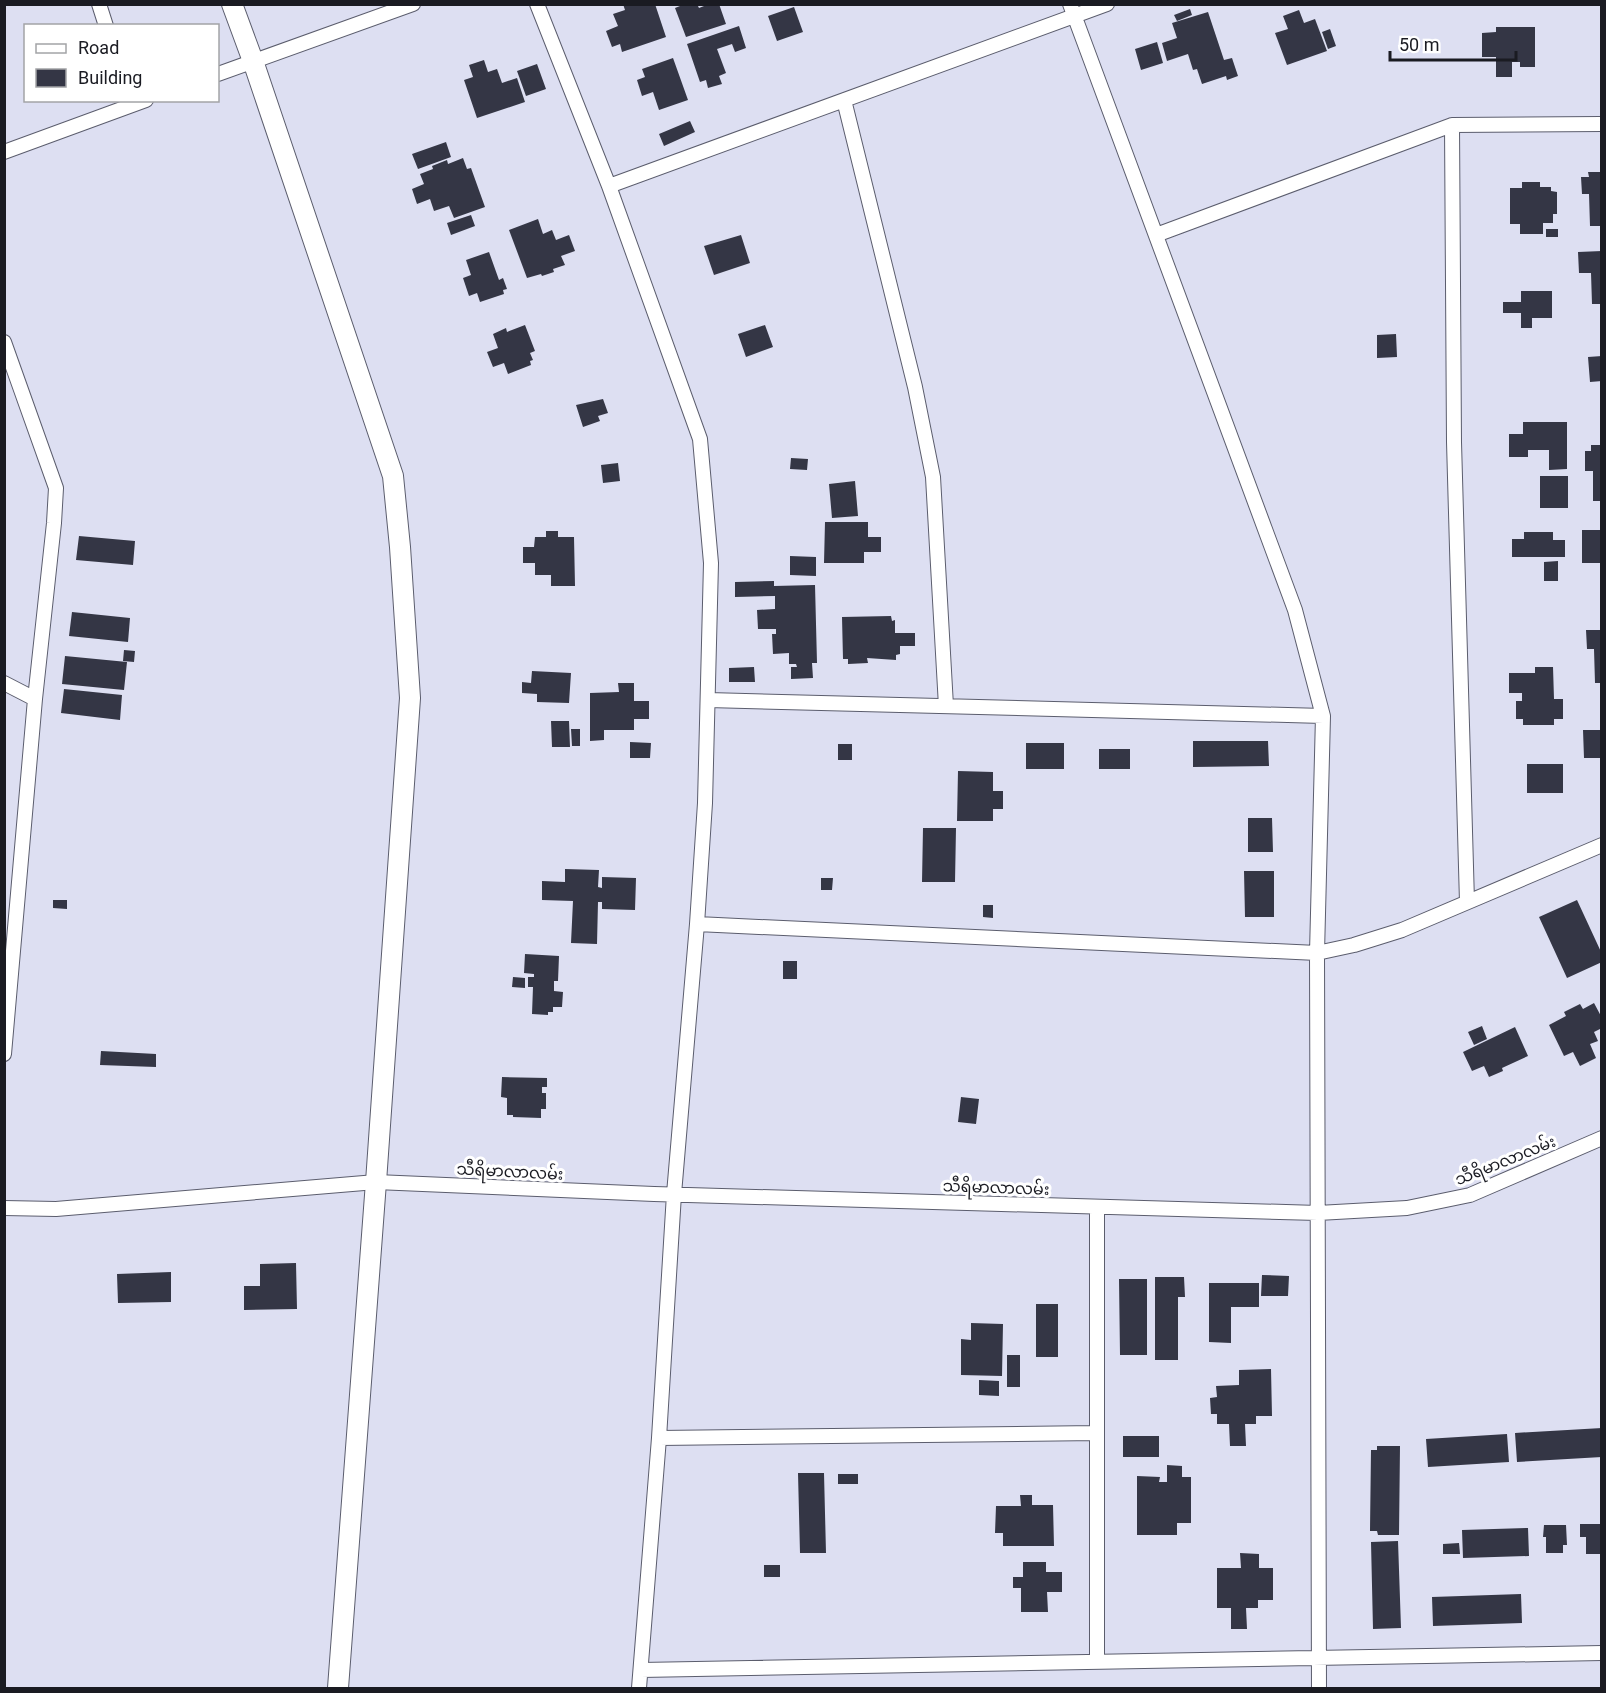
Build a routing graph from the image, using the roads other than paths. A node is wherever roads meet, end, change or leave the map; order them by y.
1 (99, 4) edge
2 (232, 4) edge
3 (413, 4) edge
4 (537, 4) edge
5 (1107, 4) edge
6 (1072, 10) edge
7 (105, 24) edge
8 (253, 61) junction
9 (219, 74) edge
10 (844, 100) junction
11 (138, 102) edge
12 (1602, 124) edge
13 (1452, 125) junction
14 (4, 152) edge
15 (609, 186) junction
16 (1156, 235) junction
17 (4, 342) edge
18 (4, 683) edge
19 (35, 699) junction
20 (708, 700) junction
21 (946, 706) junction
22 (1323, 716) junction
23 (1602, 845) edge
24 (1467, 902) junction
25 (697, 924) junction
26 (1317, 953) junction
27 (4, 1054) edge
28 (1602, 1138) edge
29 (376, 1182) junction
30 (674, 1194) junction
31 (1097, 1206) junction
32 (4, 1208) edge
33 (1318, 1213) junction
34 (1097, 1433) junction
35 (660, 1438) junction
36 (1602, 1653) edge
37 (1319, 1658) junction
38 (1097, 1661) junction
39 (641, 1670) junction
40 (338, 1689) edge
41 (639, 1689) edge
42 (1319, 1689) edge

1 - 7 street
2 - 8 street
3 - 8 street
4 - 15 street
5 - 6 street
6 - 10 street
6 - 16 street
8 - 9 street
8 - 29 street
10 - 15 street
10 - 21 street
11 - 14 street
12 - 13 street
13 - 16 street
13 - 24 street
15 - 20 street
16 - 22 street
17 - 19 street
18 - 19 street
19 - 27 street
20 - 21 street
20 - 25 street
21 - 22 street
22 - 26 street
23 - 24 street
24 - 26 street
25 - 26 street
25 - 30 street
26 - 33 street
28 - 33 street, သီရိမာလာလမ်း
29 - 30 street, သီရိမာလာလမ်း
29 - 32 street, သီရိမာလာလမ်း
29 - 40 street
30 - 31 street, သီရိမာလာလမ်း
30 - 35 street
31 - 33 street, သီရိမာလာလမ်း
31 - 34 street
33 - 37 street
34 - 35 street
34 - 38 street
35 - 39 street
36 - 37 street
37 - 38 street
37 - 42 street
38 - 39 street
39 - 41 street

